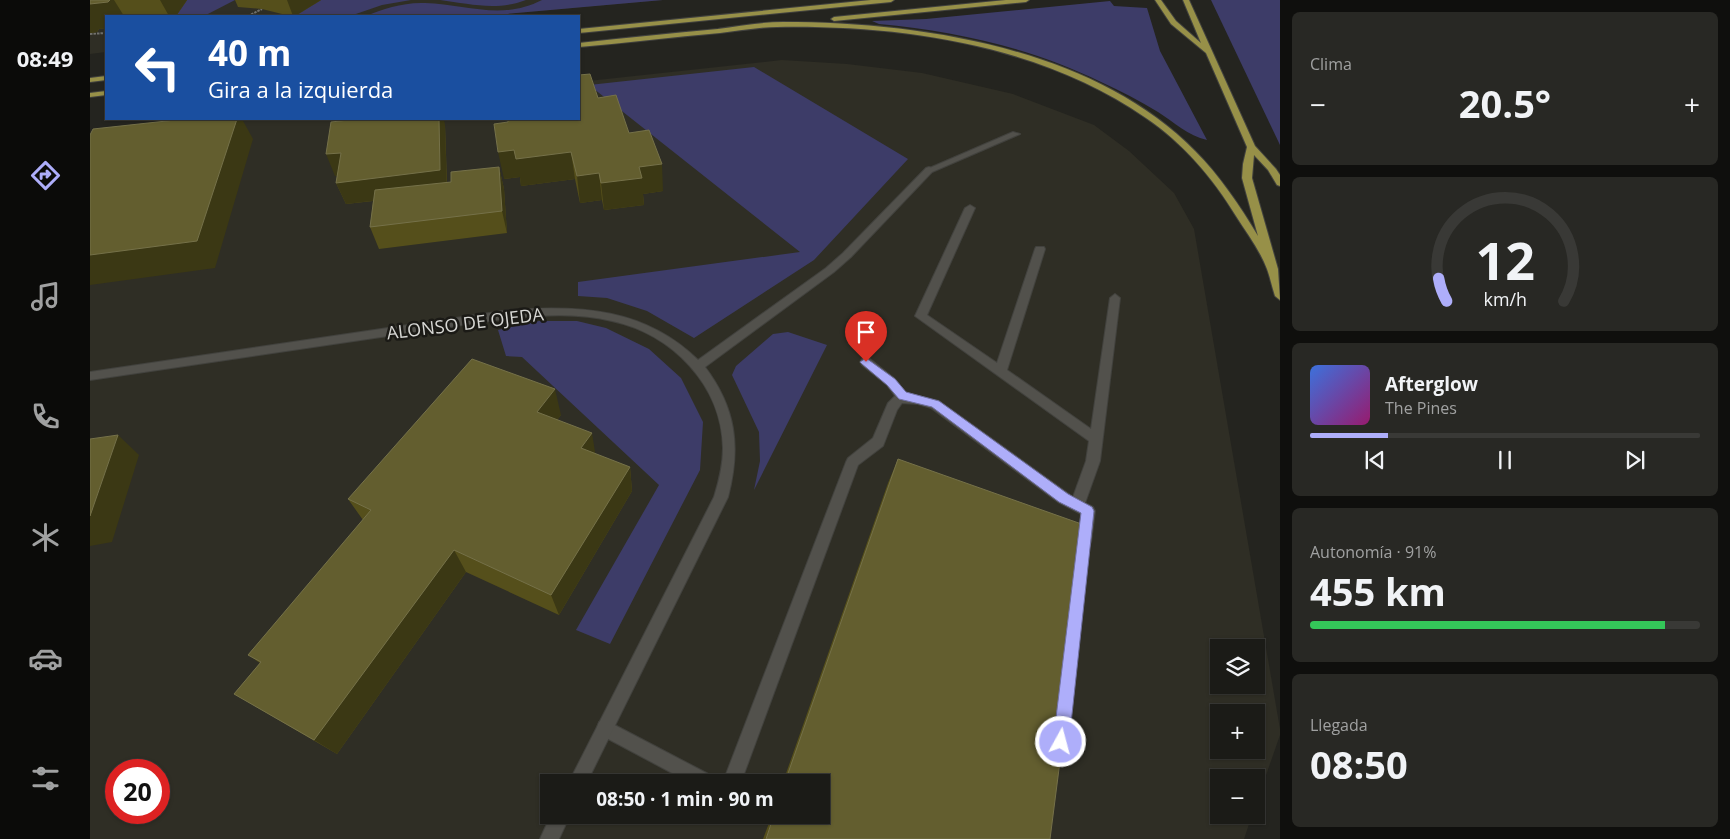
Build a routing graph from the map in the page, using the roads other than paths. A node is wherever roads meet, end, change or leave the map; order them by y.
1 (891, 0) edge
2 (1026, 0) edge
3 (1186, 1) edge
4 (1159, 2) edge
5 (778, 25) junction
6 (580, 31) edge
7 (580, 45) edge
8 (1208, 51) junction
9 (105, 78) edge
10 (90, 80) edge
11 (105, 93) edge
12 (90, 94) edge
13 (1016, 134) dead end
14 (1251, 147) junction
15 (1280, 183) edge
16 (970, 208) dead end
17 (1040, 249) dead end
18 (1273, 269) junction
19 (1280, 296) edge
20 (1115, 298) dead end
21 (866, 362) dead end
22 (699, 366) junction
23 (1000, 372) junction
24 (90, 376) edge
25 (902, 396) junction
26 (1096, 439) junction
27 (1077, 505) junction
28 (1082, 559) edge
29 (605, 728) junction
30 (582, 774) edge
31 (691, 774) edge
32 (735, 774) edge
33 (556, 824) edge
34 (549, 839) edge

1 - 6 main road
2 - 5 main road
3 - 8 main road
4 - 8 main road
5 - 7 main road
5 - 18 main road
8 - 14 main road
9 - 10 main road
11 - 12 main road
13 - 22 street
14 - 15 main road
14 - 18 main road
16 - 23 street
17 - 23 street
18 - 19 main road
20 - 26 street
21 - 25 street
22 - 24 street, ALONSO DE OJEDA
22 - 29 street, ALONSO DE OJEDA
23 - 26 street
25 - 27 street
25 - 32 street
26 - 27 street
27 - 28 street
29 - 30 street, ALONSO DE OJEDA
29 - 31 street
33 - 34 street

